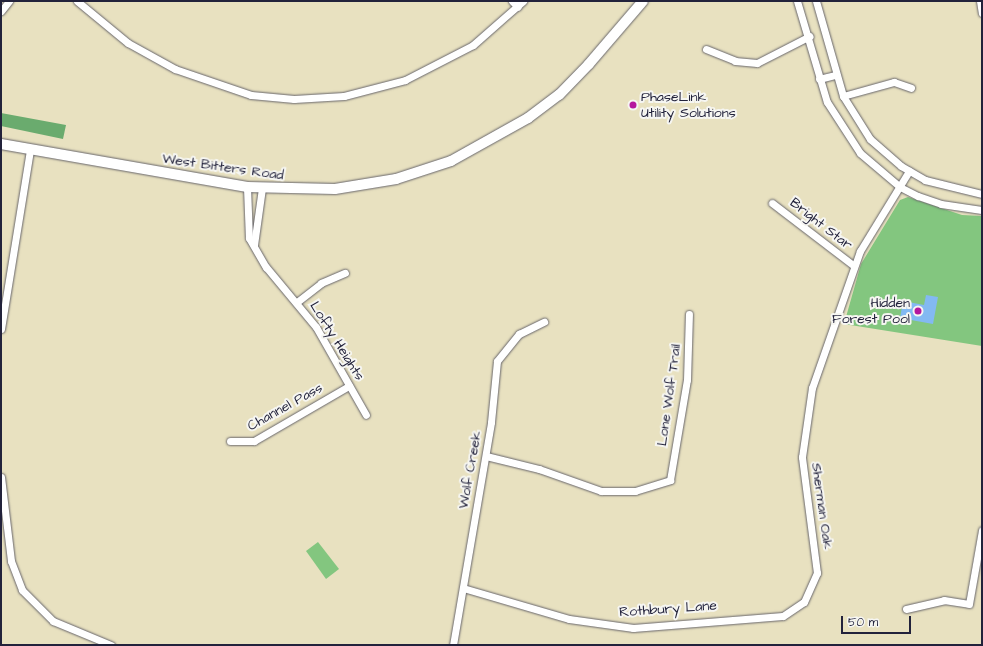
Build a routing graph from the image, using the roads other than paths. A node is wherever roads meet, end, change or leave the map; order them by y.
1 (9, 1) edge
2 (77, 1) edge
3 (512, 1) edge
4 (523, 1) edge
5 (643, 1) edge
6 (797, 1) edge
7 (816, 1) edge
8 (980, 1) edge
9 (518, 7) junction
10 (1, 11) edge
11 (982, 13) edge
12 (810, 36) junction
13 (706, 49) dead end
14 (835, 75) junction
15 (819, 79) junction
16 (910, 88) dead end
17 (843, 96) junction
18 (1, 144) edge
19 (30, 149) junction
20 (910, 172) junction
21 (247, 187) junction
22 (900, 187) junction
23 (262, 188) junction
24 (982, 194) edge
25 (772, 203) dead end
26 (982, 210) edge
27 (256, 226) junction
28 (247, 228) junction
29 (254, 245) junction
30 (854, 266) junction
31 (345, 273) dead end
32 (297, 302) junction
33 (689, 314) dead end
34 (544, 322) dead end
35 (1, 329) edge
36 (349, 386) junction
37 (366, 415) dead end
38 (230, 441) dead end
39 (486, 456) junction
40 (1, 478) edge
41 (2, 502) edge
42 (982, 530) edge
43 (463, 588) junction
44 (804, 602) joint
45 (906, 609) dead end
46 (111, 645) edge
47 (453, 645) edge

1 - 10 street
2 - 9 street
3 - 9 street
4 - 9 street
5 - 23 main road, West Bitters Road
6 - 12 street
7 - 14 street
8 - 11 street
12 - 13 street
12 - 15 street
14 - 15 street
14 - 17 street
15 - 22 street
16 - 17 street
17 - 20 street
18 - 19 main road, West Bitters Road
19 - 21 main road, West Bitters Road
19 - 35 street
20 - 22 street, Sherman Oak
20 - 24 street
21 - 23 main road, West Bitters Road
21 - 28 street, Lofty Heights
22 - 26 street
22 - 30 street, Sherman Oak
23 - 27 street
25 - 30 street, Bright Star
27 - 28 street
27 - 29 street
28 - 29 street, Lofty Heights
29 - 32 street, Lofty Heights
30 - 44 street, Sherman Oak
31 - 32 street
32 - 36 street, Lofty Heights
33 - 39 street, Lone Wolf Trail
34 - 39 street, Wolf Creek
36 - 37 street, Lofty Heights
36 - 38 street, Channel Pass
39 - 43 street, Wolf Creek
40 - 41 street
41 - 46 street
42 - 45 street
43 - 44 street, Rothbury Lane
43 - 47 street, Wolf Creek

